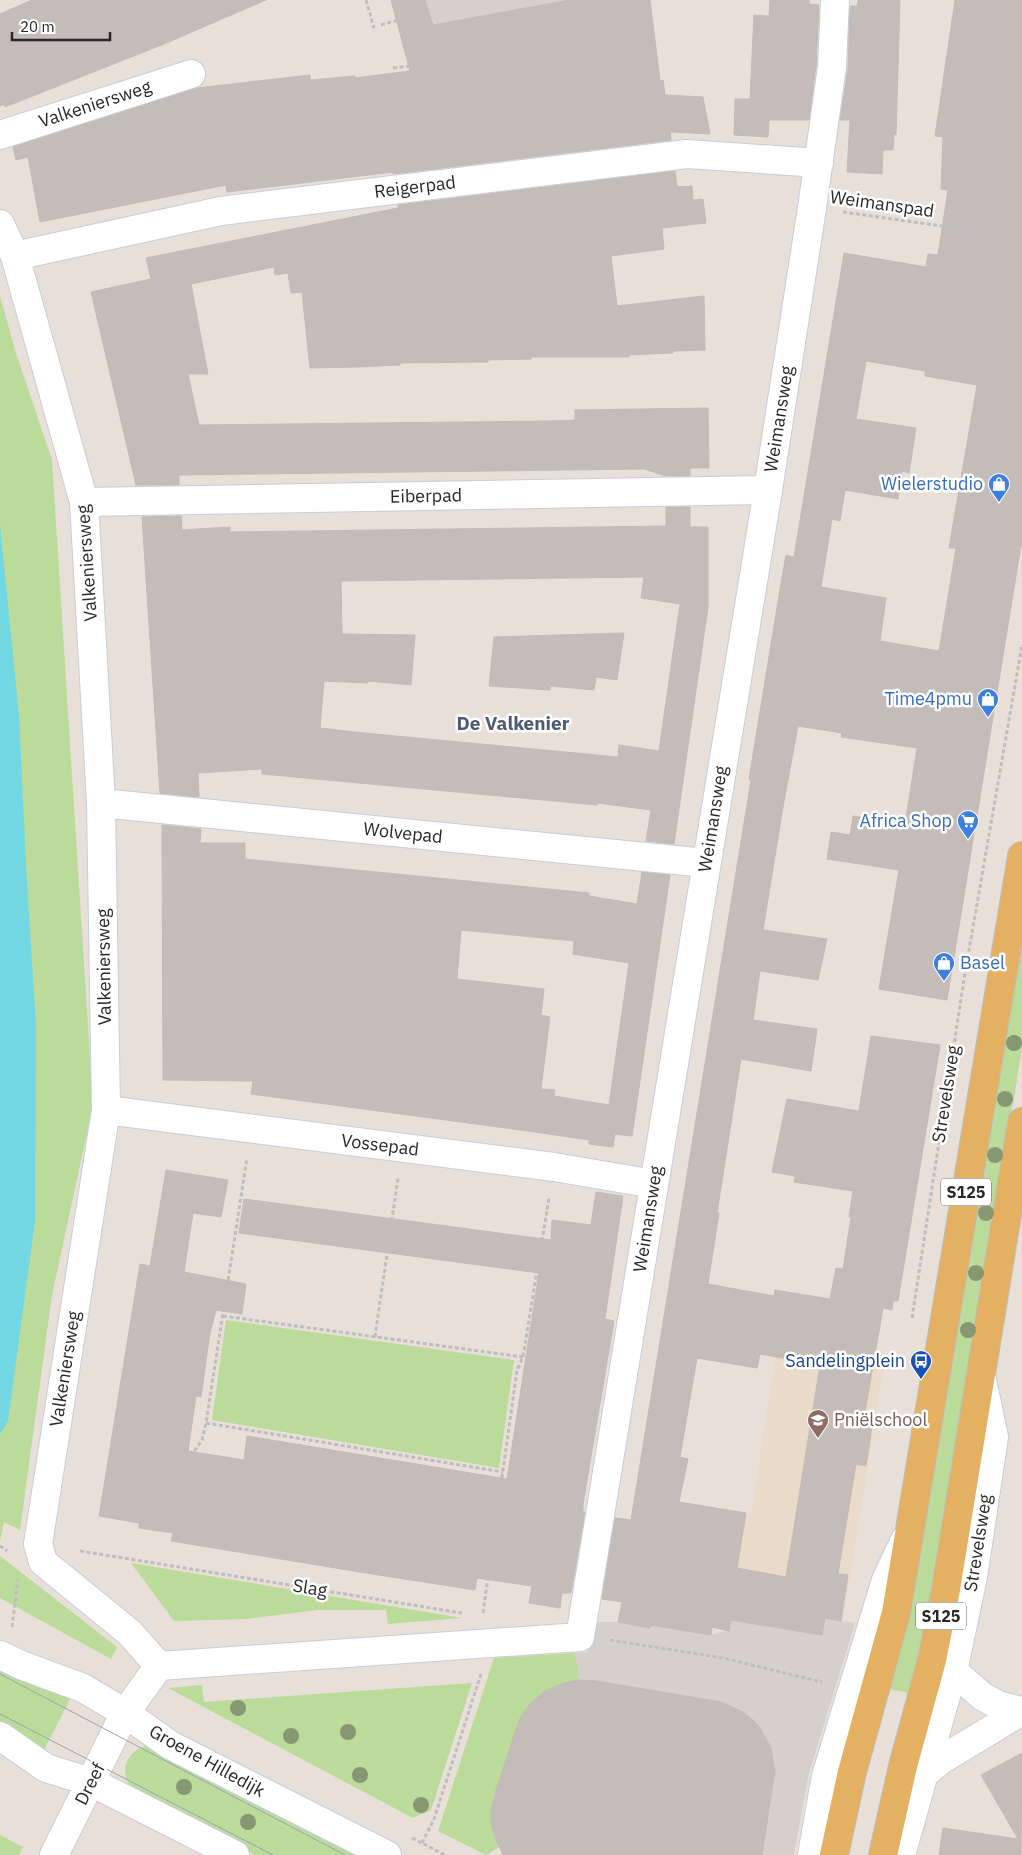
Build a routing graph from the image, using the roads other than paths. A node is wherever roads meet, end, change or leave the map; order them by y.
1 (835, 0) edge
2 (190, 74) dead end
3 (0, 135) edge
4 (819, 163) junction
5 (0, 224) edge
6 (15, 256) junction
7 (768, 490) junction
8 (84, 502) junction
9 (101, 803) junction
10 (1022, 856) edge
11 (706, 863) junction
12 (106, 1110) junction
13 (1022, 1122) edge
14 (654, 1184) junction
15 (981, 1373) junction
16 (911, 1527) junction
17 (0, 1655) edge
18 (158, 1666) junction
19 (952, 1671) junction
20 (1022, 1711) edge
21 (125, 1713) junction
22 (0, 1736) edge
23 (924, 1774) junction
24 (91, 1782) junction
25 (54, 1855) edge
26 (234, 1855) edge
27 (387, 1855) edge
28 (812, 1855) edge
29 (834, 1855) edge
30 (883, 1855) edge
31 (901, 1855) edge

1 - 4 street, Weimansweg
2 - 3 street, Valkeniersweg
4 - 6 street, Reigerpad
4 - 7 street, Weimansweg
5 - 6 street, Valkeniersweg
6 - 8 street, Valkeniersweg
7 - 8 street, Eiberpad
7 - 11 street, Weimansweg
8 - 9 street, Valkeniersweg
9 - 11 street, Wolvepad
9 - 12 street, Valkeniersweg
10 - 16 main road, Strevelsweg / S125
11 - 14 street, Weimansweg
12 - 14 street, Vossepad
12 - 18 street, Valkeniersweg
13 - 15 main road, Strevelsweg / S125
14 - 18 street, Weimansweg
15 - 19 street, Strevelsweg
15 - 30 main road, Strevelsweg / S125
16 - 28 street, Strevelsweg
16 - 29 main road, Strevelsweg / S125
17 - 21 street, Groene Hilledijk
18 - 21 street
19 - 20 street
19 - 23 street, Strevelsweg
20 - 23 street
21 - 24 street, Dreef
21 - 27 street, Groene Hilledijk
22 - 24 street
23 - 31 street, Strevelsweg
24 - 25 street, Dreef
24 - 26 street

